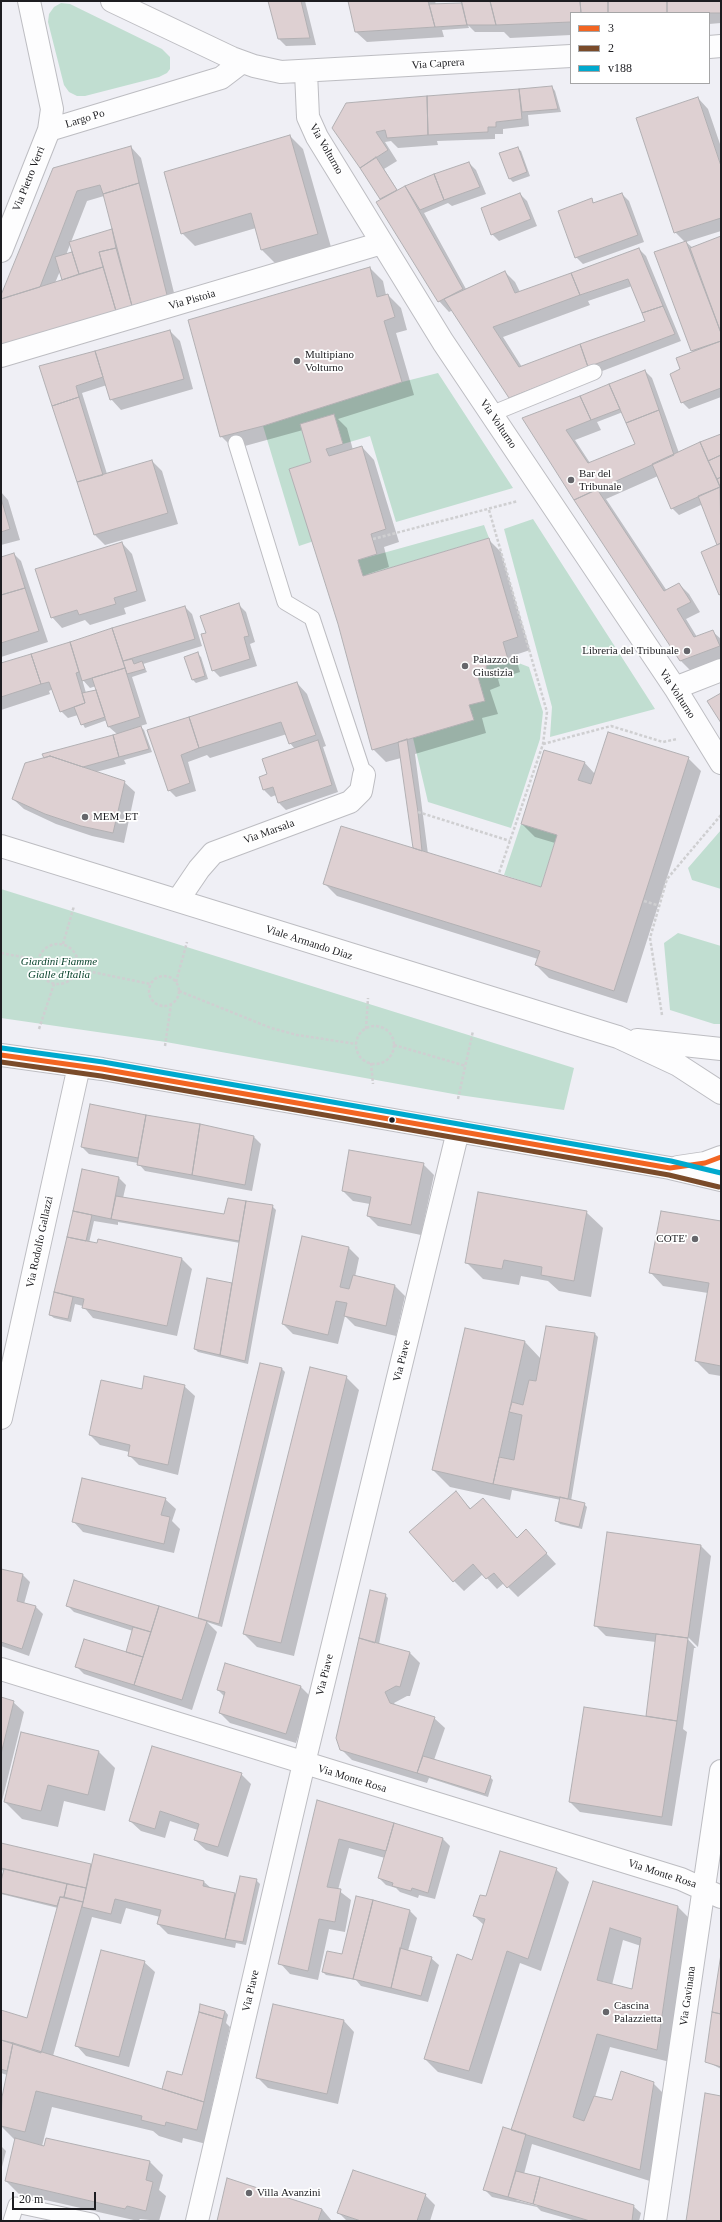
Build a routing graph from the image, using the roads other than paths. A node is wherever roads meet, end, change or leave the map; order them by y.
1 (29, 1) edge
2 (112, 1) edge
3 (721, 46) edge
4 (710, 47) edge
5 (570, 56) edge
6 (242, 62) junction
7 (306, 72) junction
8 (49, 130) junction
9 (382, 243) junction
10 (1, 251) edge
11 (1, 356) edge
12 (594, 372) dead end
13 (491, 414) junction
14 (236, 443) dead end
15 (721, 670) edge
16 (675, 688) junction
17 (721, 763) edge
18 (364, 776) joint
19 (1, 846) edge
20 (178, 900) junction
21 (618, 1037) junction
22 (721, 1049) edge
23 (1, 1055) edge
24 (79, 1066) junction
25 (721, 1093) edge
26 (458, 1131) junction
27 (721, 1157) edge
28 (670, 1168) junction
29 (721, 1180) edge
30 (1, 1418) edge
31 (1, 1670) edge
32 (304, 1763) junction
33 (721, 1771) edge
34 (712, 1893) edge
35 (11, 2221) edge
36 (92, 2221) edge
37 (197, 2221) edge
38 (655, 2221) edge

1 - 8 street, Largo Po
2 - 6 street
3 - 4 street
5 - 7 street, Via Caprera
6 - 7 street
6 - 8 street, Largo Po
7 - 9 street, Via Volturno
8 - 10 street, Via Pietro Verri
9 - 11 street, Via Pistoia
9 - 13 street, Via Volturno
12 - 13 lane
13 - 16 street, Via Volturno
14 - 18 lane
15 - 16 street
16 - 17 street, Via Volturno
18 - 20 street, Via Marsala
19 - 20 street, Viale Armando Diaz
20 - 21 street, Viale Armando Diaz
21 - 22 street, Viale Armando Diaz
21 - 25 street, Viale Armando Diaz
23 - 24 street
24 - 26 street
24 - 30 street, Via Rodolfo Gallazzi
26 - 28 street
26 - 32 street, Via Piave
27 - 28 street
28 - 29 street
31 - 32 street, Via Monte Rosa
32 - 34 street, Via Monte Rosa
32 - 37 street, Via Piave
33 - 34 street, Via Gavinana
34 - 38 street, Via Gavinana
35 - 36 lane

